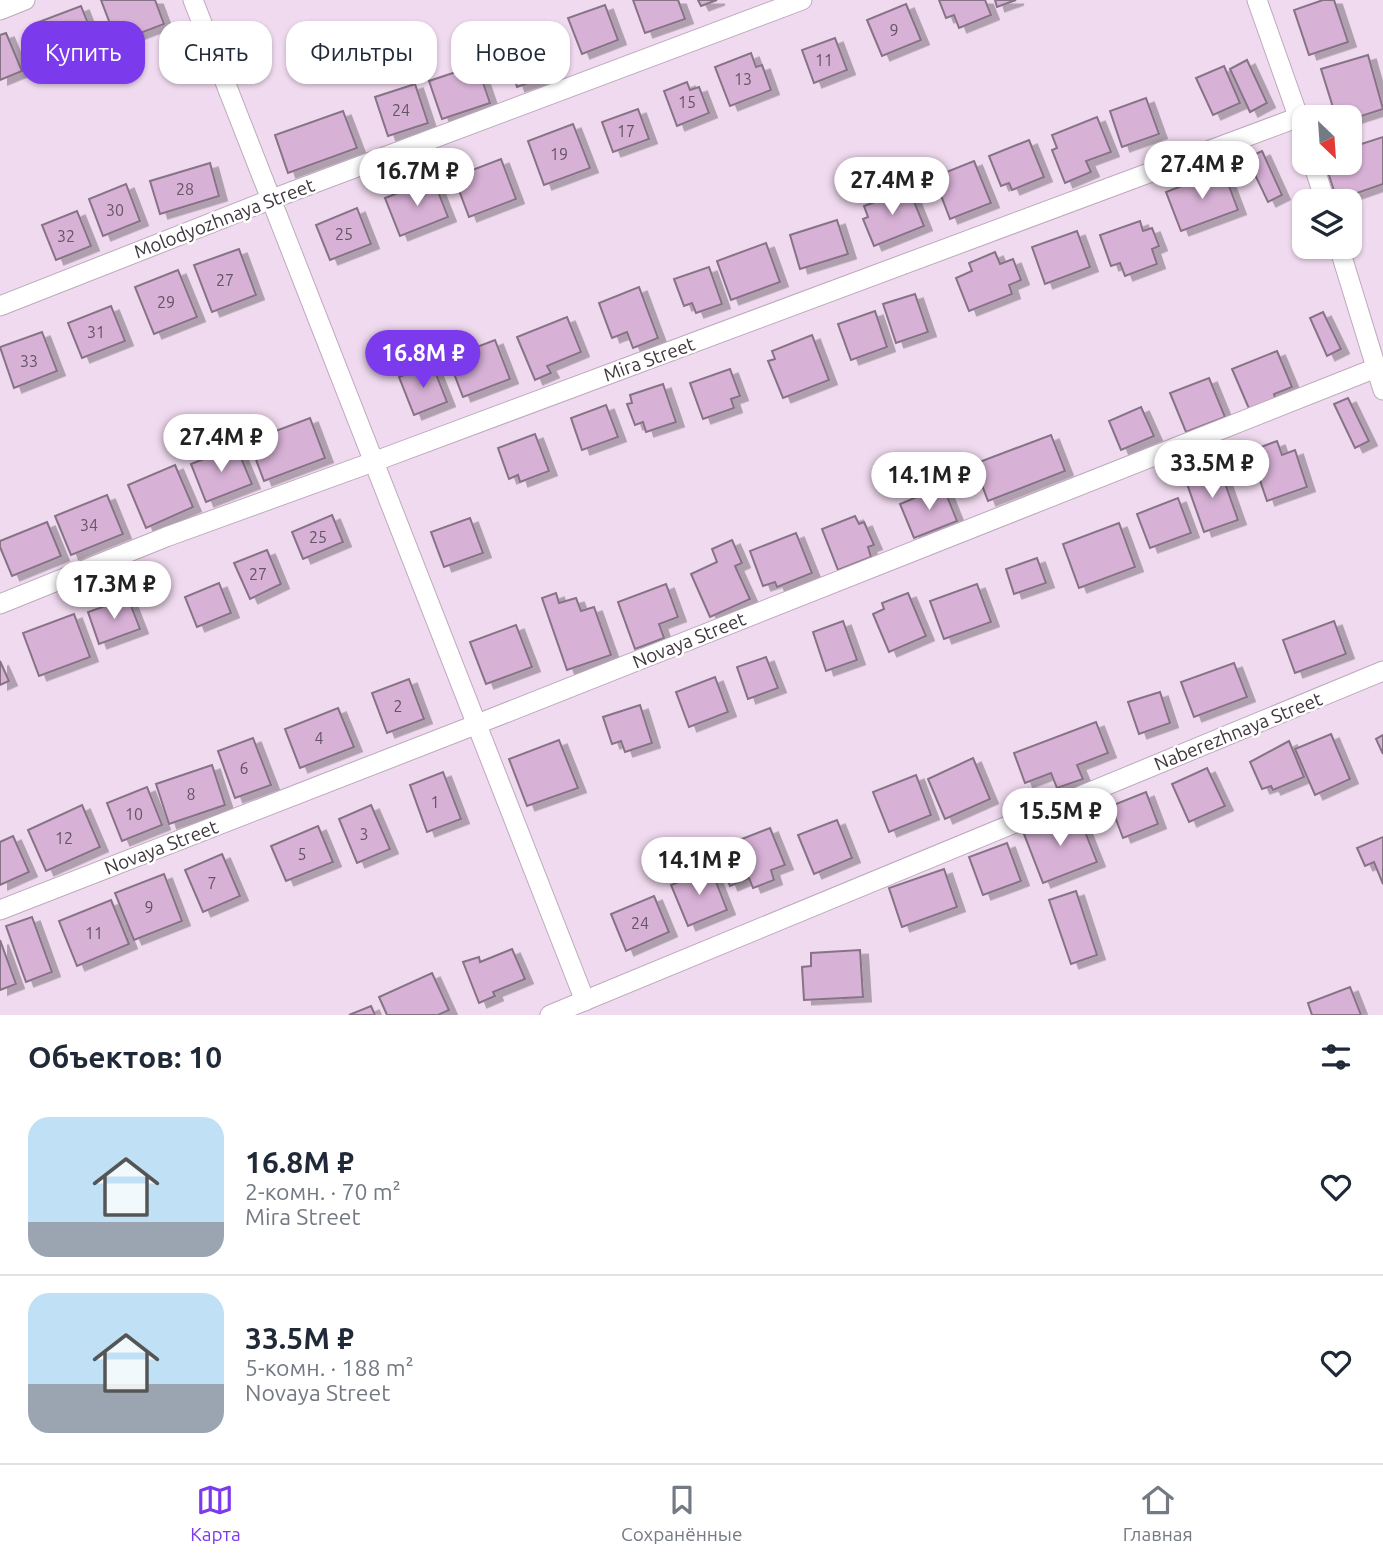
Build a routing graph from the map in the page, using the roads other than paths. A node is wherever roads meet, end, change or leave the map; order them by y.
1 (25, 0) edge
2 (193, 0) edge
3 (802, 0) edge
4 (1257, 0) edge
5 (0, 10) edge
6 (1294, 105) edge
7 (1292, 128) edge
8 (272, 199) junction
9 (1343, 259) edge
10 (0, 306) edge
11 (1377, 368) junction
12 (1383, 390) edge
13 (373, 462) junction
14 (0, 604) edge
15 (1383, 671) edge
16 (475, 725) junction
17 (0, 910) edge
18 (585, 1001) junction
19 (550, 1015) edge

1 - 5 street
2 - 8 street
3 - 8 street, Molodyozhnaya Street
4 - 6 street
7 - 13 street, Mira Street
8 - 10 street, Molodyozhnaya Street
8 - 13 street
9 - 11 street
11 - 12 street
11 - 16 street, Novaya Street
13 - 14 street, Mira Street
13 - 16 street
15 - 18 street, Naberezhnaya Street
16 - 17 street, Novaya Street
16 - 18 street
18 - 19 street, Naberezhnaya Street

